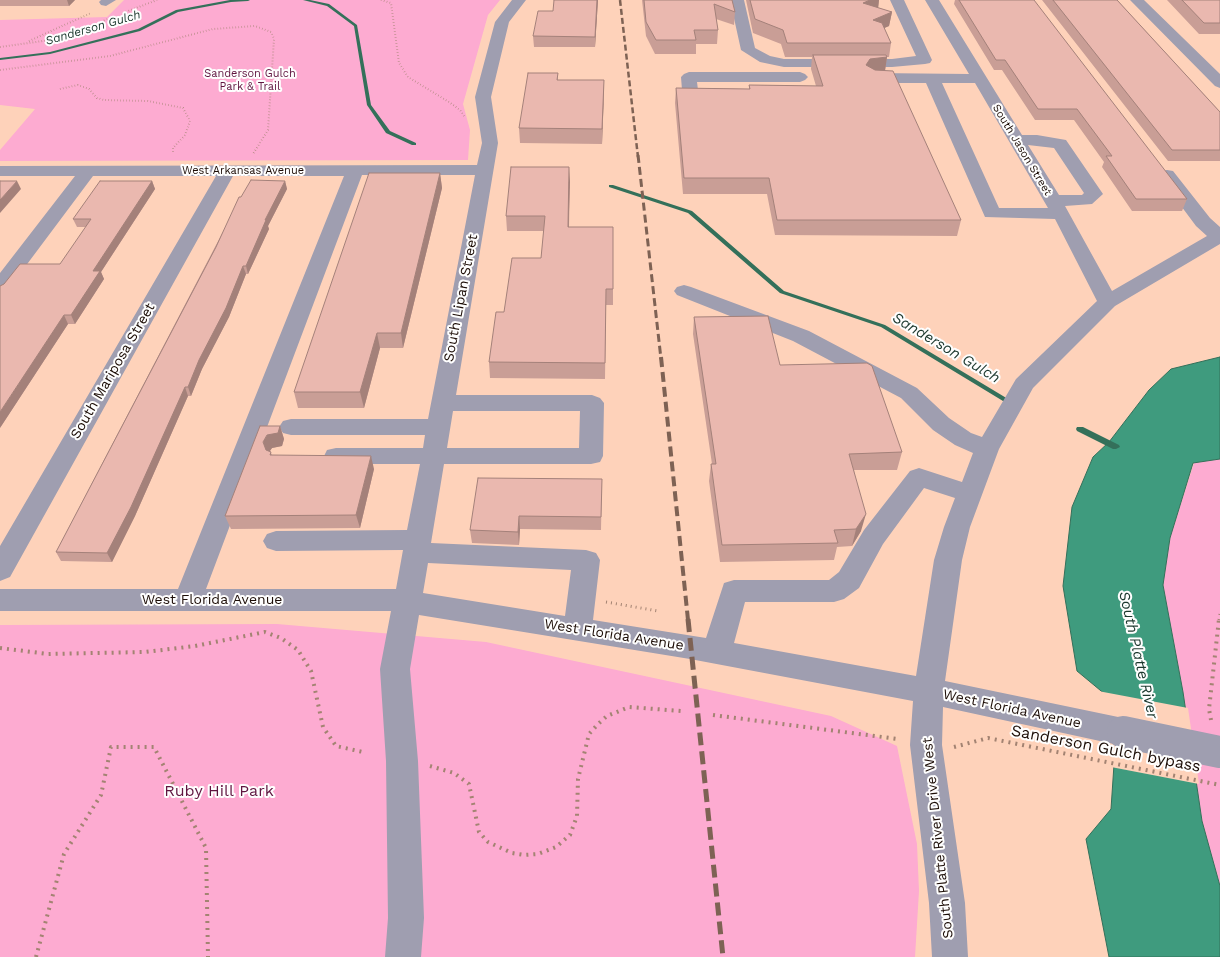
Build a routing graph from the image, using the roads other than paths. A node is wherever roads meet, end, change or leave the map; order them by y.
1 (519, 0) edge
2 (737, 0) edge
3 (1137, 0) edge
4 (916, 4) edge
5 (932, 78) junction
6 (980, 79) junction
7 (1220, 84) edge
8 (690, 90) edge
9 (1016, 140) junction
10 (1161, 166) edge
11 (486, 170) junction
12 (0, 171) edge
13 (88, 171) junction
14 (227, 171) junction
15 (355, 171) junction
16 (1057, 207) junction
17 (1220, 236) edge
18 (0, 287) edge
19 (684, 291) dead end
20 (1108, 302) junction
21 (442, 403) junction
22 (291, 427) dead end
23 (437, 427) junction
24 (987, 449) junction
25 (309, 456) edge
26 (432, 456) junction
27 (971, 494) junction
28 (276, 540) dead end
29 (416, 546) junction
30 (0, 570) edge
31 (0, 600) edge
32 (188, 600) junction
33 (406, 603) junction
34 (578, 629) junction
35 (717, 652) junction
36 (929, 692) junction
37 (1216, 739) edge
38 (403, 957) edge
39 (950, 957) edge

1 - 11 street, South Lipan Street
2 - 4 street
3 - 7 street
4 - 6 street, South Jason Street
5 - 6 street
5 - 8 street
5 - 16 street
6 - 9 street, South Jason Street
9 - 16 street, South Jason Street
9 - 16 street
10 - 17 street
11 - 15 street, West Arkansas Avenue
11 - 21 street, South Lipan Street
12 - 13 street, West Arkansas Avenue
13 - 14 street, West Arkansas Avenue
13 - 18 street
14 - 15 street, West Arkansas Avenue
14 - 30 street, South Mariposa Street
15 - 32 street
16 - 20 street, South Jason Street
17 - 20 street, South Platte River Drive West
19 - 24 street
20 - 24 street, South Platte River Drive West
21 - 23 street, South Lipan Street
21 - 26 street
22 - 23 street
23 - 26 street, South Lipan Street
24 - 27 street, South Platte River Drive West
25 - 26 street
26 - 29 street, South Lipan Street
27 - 35 street
27 - 36 street, South Platte River Drive West
28 - 29 street
29 - 33 street, South Lipan Street
29 - 34 street
31 - 32 street, West Florida Avenue
32 - 33 street, West Florida Avenue
33 - 34 street, West Florida Avenue
33 - 38 street, South Lipan Street
34 - 35 street, West Florida Avenue
35 - 36 street, West Florida Avenue
36 - 37 street, West Florida Avenue, bridge
36 - 39 street, South Platte River Drive West

